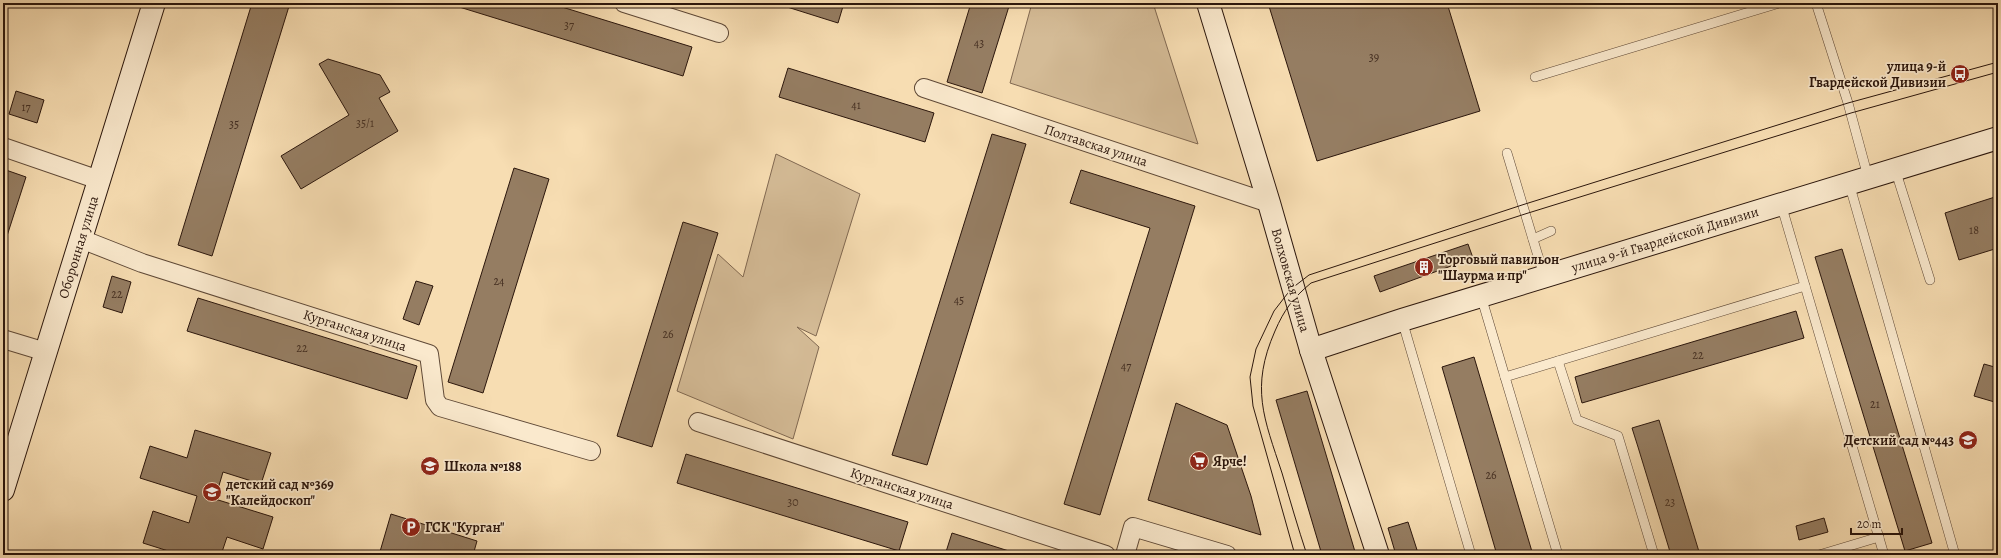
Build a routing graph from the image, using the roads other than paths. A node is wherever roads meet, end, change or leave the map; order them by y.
1 (154, 3) edge
2 (624, 3) edge
3 (1208, 3) edge
4 (1779, 3) edge
5 (1816, 3) edge
6 (719, 33) dead end
7 (1535, 77) dead end
8 (924, 88) dead end
9 (1998, 138) edge
10 (3, 147) edge
11 (1507, 152) dead end
12 (1895, 169) junction
13 (99, 180) junction
14 (1858, 180) junction
15 (1269, 203) junction
16 (1781, 204) junction
17 (1551, 231) dead end
18 (81, 239) junction
19 (1533, 239) junction
20 (1544, 276) junction
21 (1930, 280) dead end
22 (1805, 286) junction
23 (1480, 296) junction
24 (1402, 320) junction
25 (3, 339) edge
26 (1311, 350) junction
27 (46, 352) junction
28 (1558, 361) junction
29 (1505, 377) junction
30 (698, 422) dead end
31 (591, 451) dead end
32 (3, 490) edge
33 (1879, 537) junction
34 (1106, 555) edge
35 (1125, 555) edge
36 (1227, 555) edge
37 (1378, 555) edge
38 (1471, 555) edge
39 (1558, 555) edge
40 (1654, 555) edge
41 (1819, 555) edge
42 (1884, 555) edge
43 (1955, 555) edge

1 - 13 street, Оборонная улица
2 - 6 street
3 - 15 street, Волховская улица
4 - 7 lane
5 - 14 lane
8 - 15 street, Полтавская улица
9 - 12 street, улица 9-й Гвардейской Дивизии
10 - 13 street
11 - 19 lane
12 - 14 street, улица 9-й Гвардейской Дивизии
12 - 21 lane
13 - 18 street, Оборонная улица
14 - 16 street, улица 9-й Гвардейской Дивизии
14 - 43 lane
15 - 26 street, Волховская улица
16 - 20 street, улица 9-й Гвардейской Дивизии
16 - 22 lane
17 - 19 lane
18 - 27 street, Оборонная улица
18 - 31 street, Курганская улица
19 - 20 lane
20 - 23 street, улица 9-й Гвардейской Дивизии
22 - 28 lane
22 - 33 lane
23 - 24 street, улица 9-й Гвардейской Дивизии
23 - 29 lane
24 - 26 street, улица 9-й Гвардейской Дивизии
24 - 38 lane
25 - 27 street
26 - 37 street, Волховская улица
27 - 32 street, Оборонная улица
28 - 29 lane
28 - 40 lane
29 - 39 lane
30 - 34 street, Курганская улица
33 - 41 lane
33 - 42 lane
35 - 36 street

